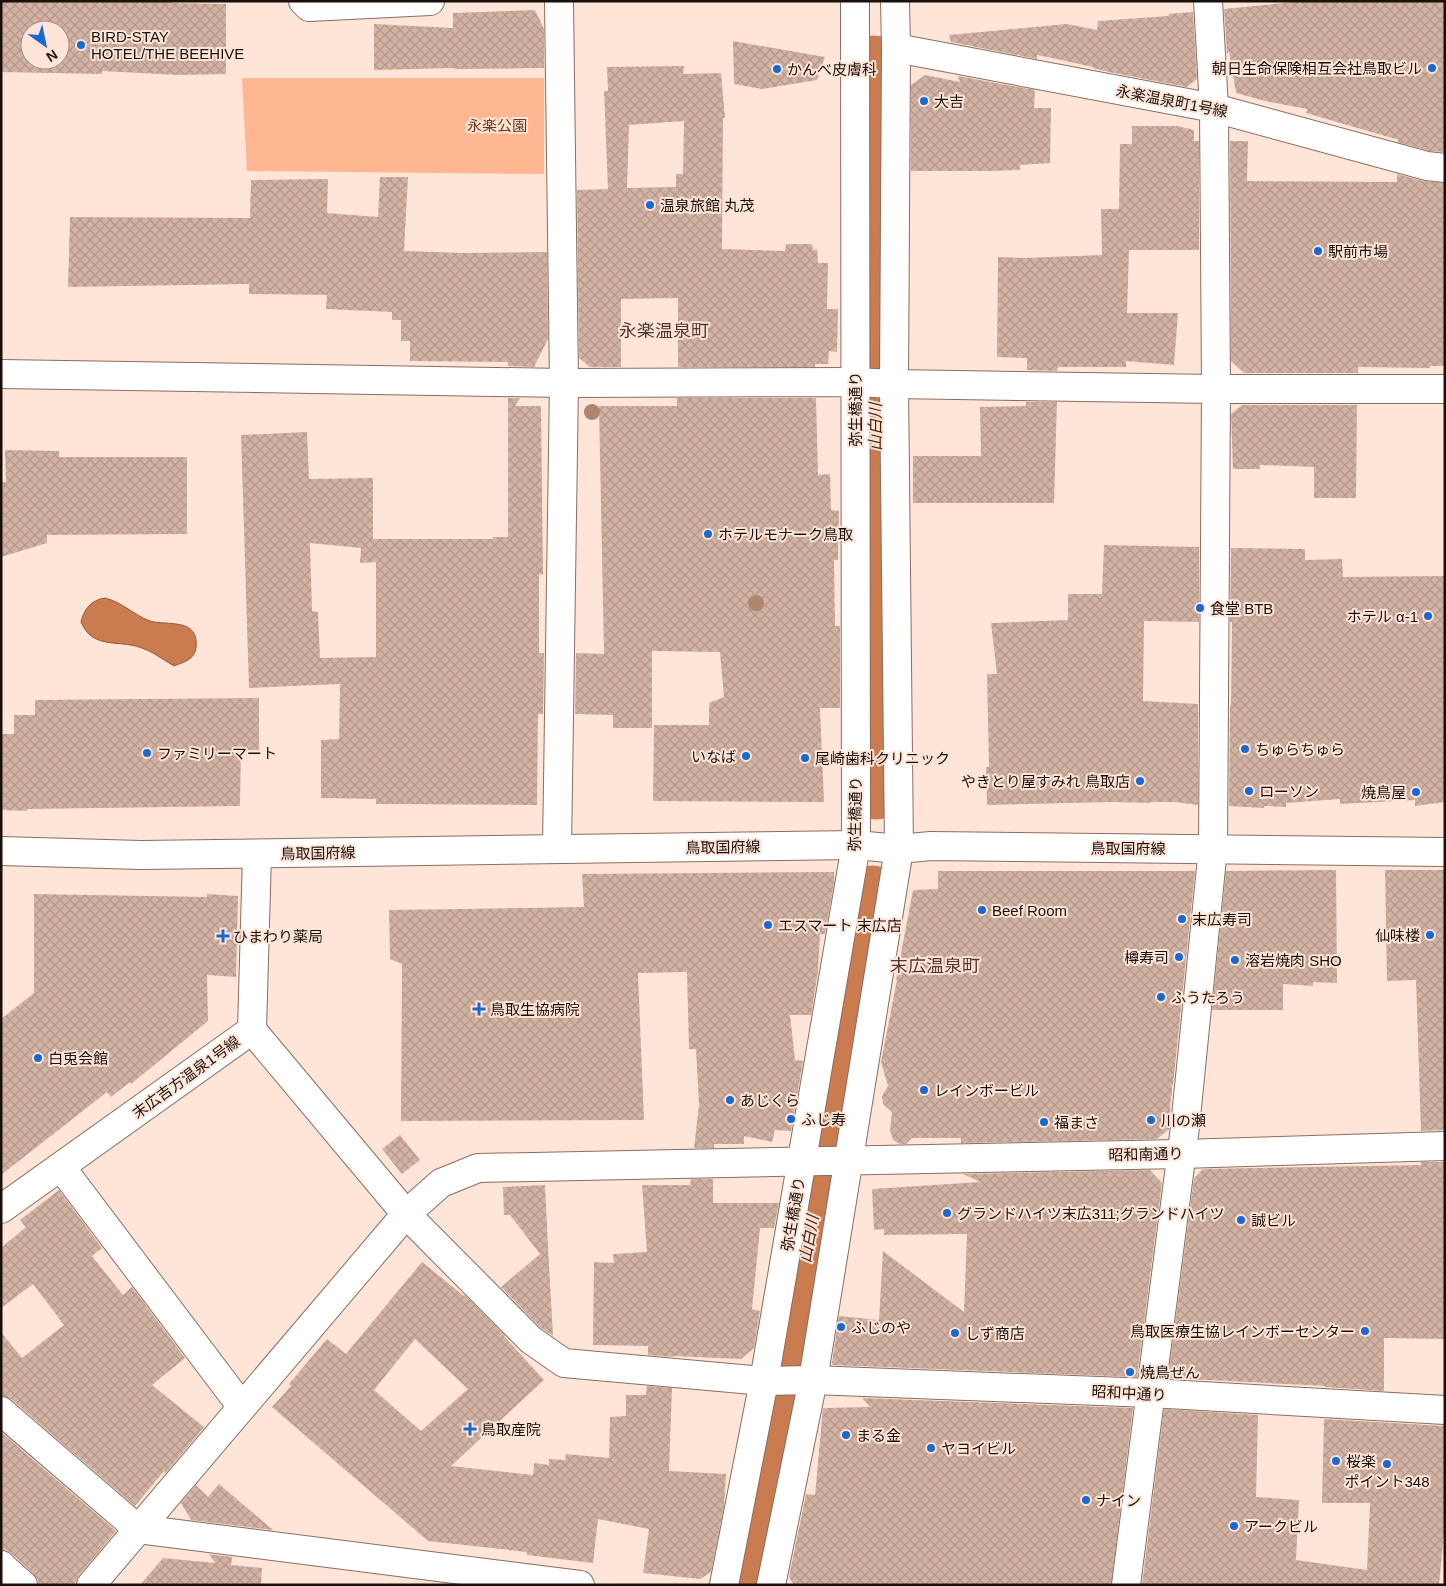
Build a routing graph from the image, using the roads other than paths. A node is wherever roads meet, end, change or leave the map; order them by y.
1 (303, 1) edge
2 (430, 1) edge
3 (559, 1) edge
4 (855, 1) edge
5 (895, 1) edge
6 (1208, 1) edge
7 (896, 48) junction
8 (1214, 108) junction
9 (1445, 168) edge
10 (1, 374) edge
11 (855, 382) junction
12 (564, 383) junction
13 (894, 384) junction
14 (1216, 388) junction
15 (1445, 389) edge
16 (856, 845) junction
17 (1213, 848) junction
18 (558, 849) junction
19 (899, 849) junction
20 (1, 851) edge
21 (1445, 852) edge
22 (257, 854) junction
23 (252, 1030) junction
24 (1445, 1146) edge
25 (1181, 1154) junction
26 (848, 1160) junction
27 (802, 1161) junction
28 (60, 1167) junction
29 (1, 1210) edge
30 (406, 1214) junction
31 (813, 1380) junction
32 (764, 1381) junction
33 (1150, 1393) junction
34 (242, 1407) junction
35 (1445, 1410) edge
36 (1, 1411) edge
37 (138, 1529) junction
38 (1, 1564) edge
39 (23, 1585) edge
40 (91, 1585) edge
41 (580, 1585) edge
42 (724, 1585) edge
43 (771, 1585) edge
44 (1126, 1585) edge

1 - 2 street
3 - 12 street
4 - 11 street, 弥生橋通り
5 - 7 street
6 - 8 street
7 - 8 street, 永楽温泉町1号線
7 - 13 street
8 - 9 street, 永楽温泉町1号線
8 - 14 street
10 - 12 street
11 - 12 street
11 - 13 street
11 - 16 street, 弥生橋通り
12 - 18 street
13 - 14 street
13 - 19 street
14 - 15 street
14 - 17 street
16 - 18 street, 鳥取国府線
16 - 19 street, 鳥取国府線
16 - 27 street, 弥生橋通り
17 - 19 street, 鳥取国府線
17 - 21 street, 鳥取国府線
17 - 25 street
18 - 22 street, 鳥取国府線
19 - 26 street
20 - 22 street, 鳥取国府線
22 - 23 street, 末広吉方温泉1号線
23 - 28 street, 末広吉方温泉1号線
23 - 30 street, 昭和中通り
24 - 25 street, 昭和南通り
25 - 26 street, 昭和南通り
25 - 33 street
26 - 27 street, 昭和南通り
26 - 31 street
27 - 30 street, 昭和南通り
27 - 32 street, 弥生橋通り
28 - 29 street, 末広吉方温泉1号線
28 - 34 street
30 - 32 street, 昭和中通り
30 - 34 street, 昭和南通り
31 - 32 street, 昭和中通り
31 - 33 street, 昭和中通り
31 - 43 street
32 - 42 street, 弥生橋通り
33 - 35 street, 昭和中通り
33 - 44 street
34 - 37 street, 昭和南通り
36 - 37 street
37 - 40 street, 昭和南通り
37 - 41 street
38 - 39 street

